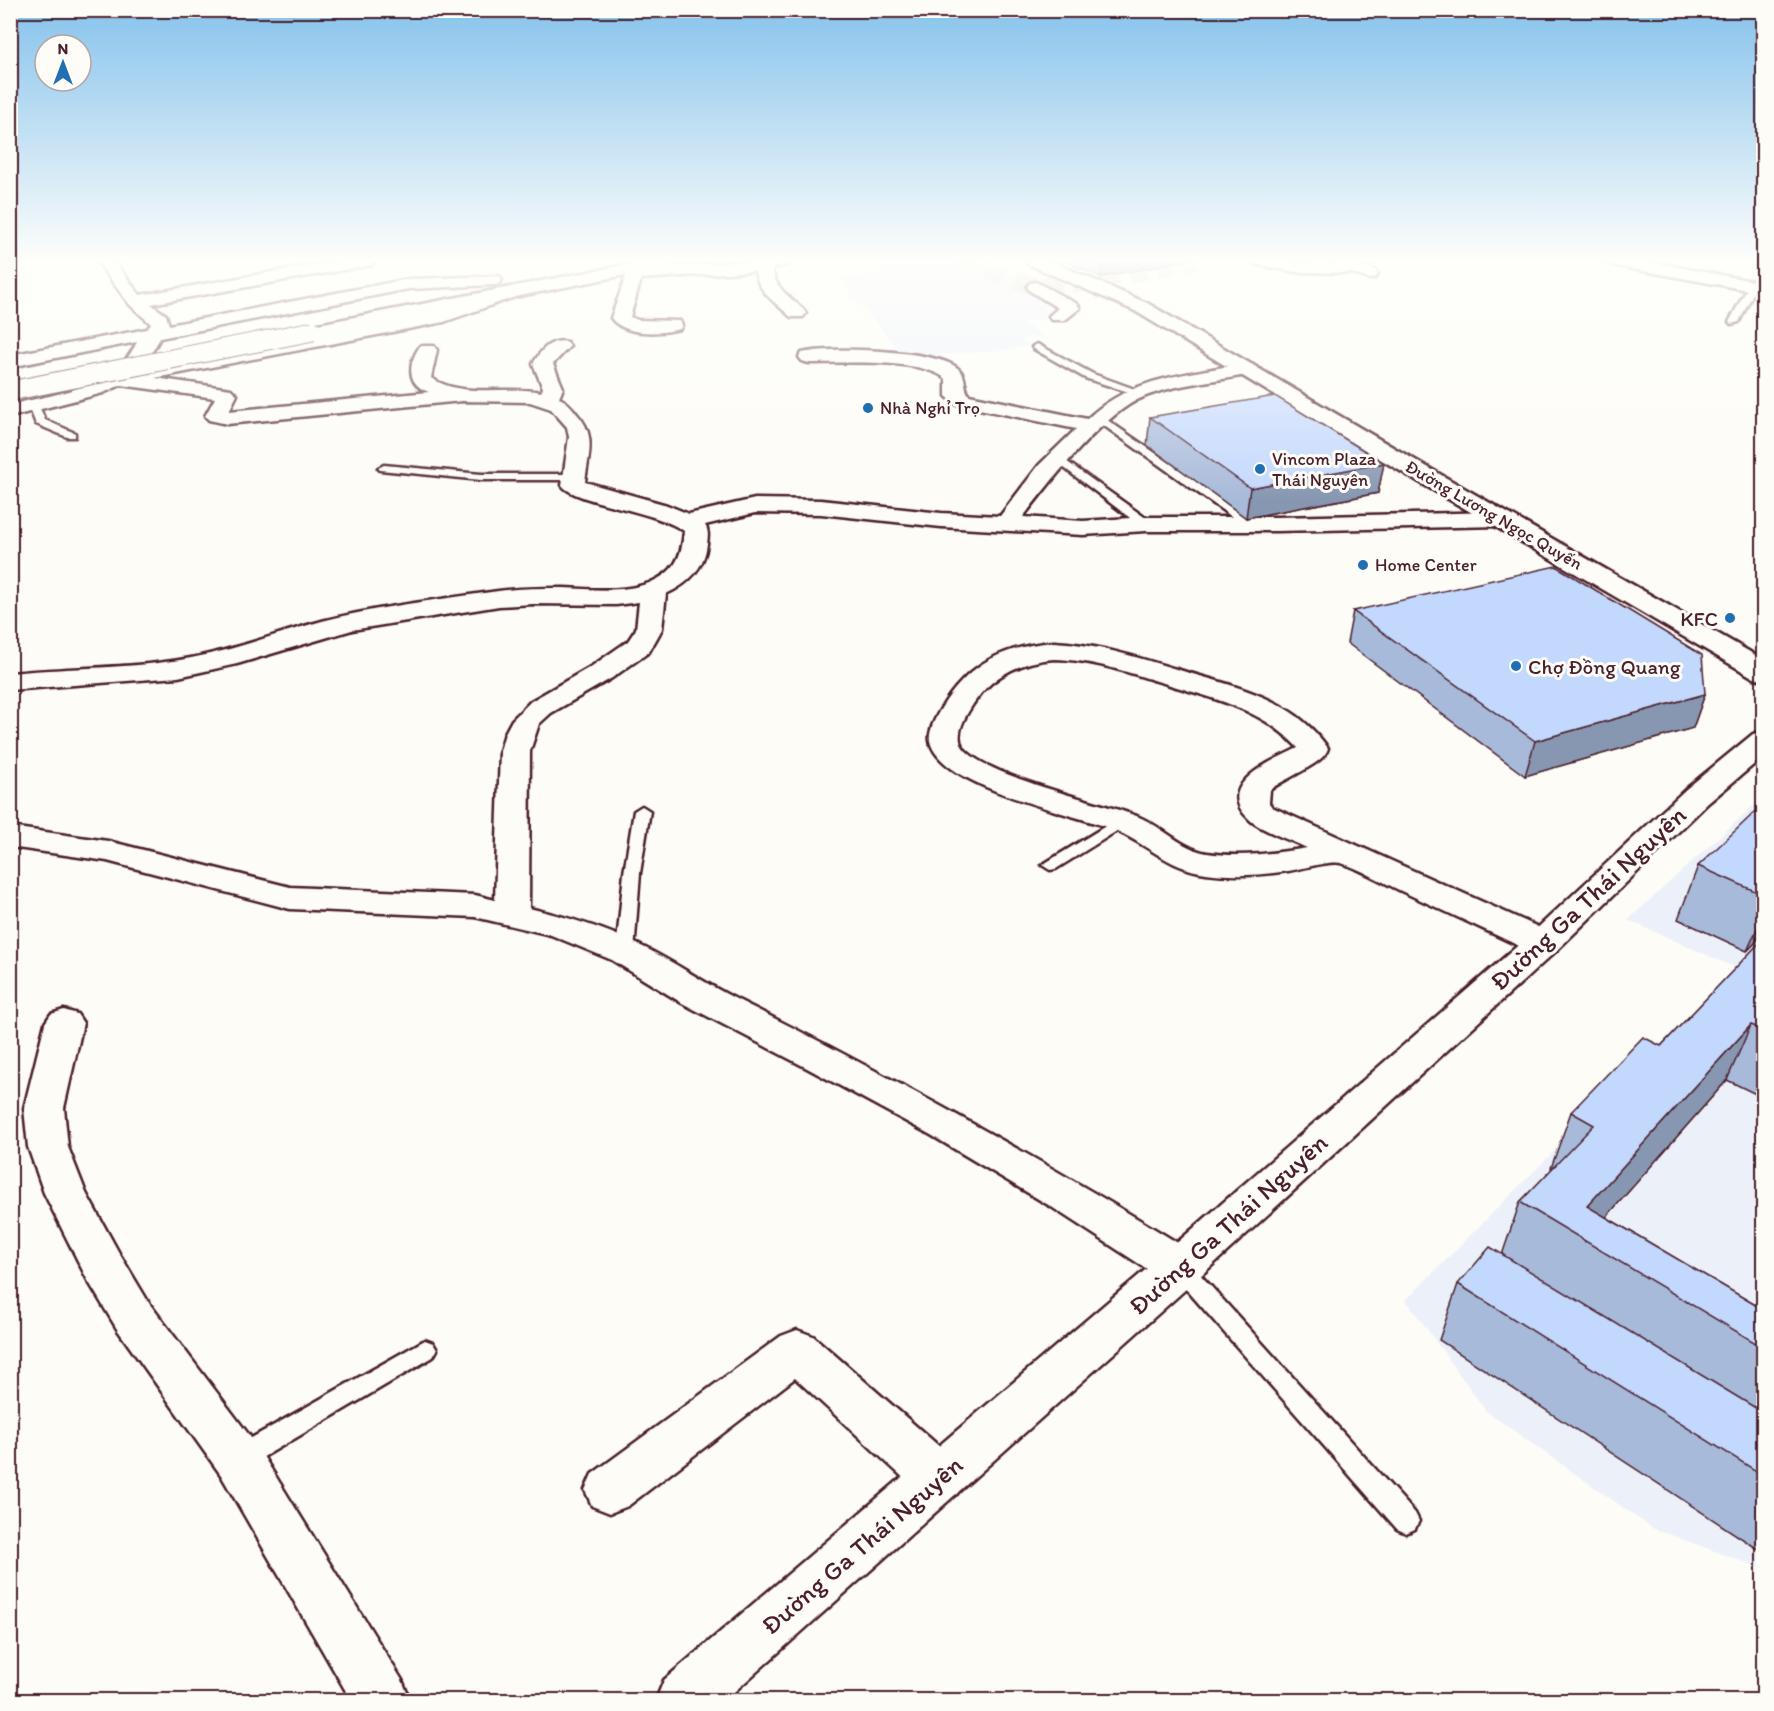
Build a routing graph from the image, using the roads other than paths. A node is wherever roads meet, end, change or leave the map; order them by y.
1 (10, 340) edge
2 (125, 340) edge
3 (150, 340) edge
4 (155, 340) edge
5 (268, 340) edge
6 (321, 340) edge
7 (1198, 340) edge
8 (560, 346) dead end
9 (1037, 347) dead end
10 (427, 350) dead end
11 (809, 357) dead end
12 (15, 363) edge
13 (1246, 369) junction
14 (118, 379) junction
15 (10, 391) edge
16 (1138, 393) junction
17 (462, 395) junction
18 (548, 400) junction
19 (43, 401) junction
20 (1312, 409) junction
21 (10, 411) edge
22 (1290, 413) edge
23 (1096, 422) junction
24 (71, 435) dead end
25 (1059, 459) junction
26 (384, 468) dead end
27 (573, 477) junction
28 (1500, 519) junction
29 (689, 522) junction
30 (1146, 524) junction
31 (1006, 525) junction
32 (1250, 525) junction
33 (653, 590) junction
34 (1764, 672) edge
35 (10, 682) edge
36 (1764, 740) edge
37 (642, 811) dead end
38 (1122, 821) junction
39 (10, 837) edge
40 (1343, 852) junction
41 (1050, 865) dead end
42 (512, 914) junction
43 (1543, 943) junction
44 (625, 952) junction
45 (64, 1023) dead end
46 (1180, 1268) junction
47 (425, 1350) dead end
48 (238, 1459) junction
49 (939, 1478) junction
50 (610, 1490) dead end
51 (1406, 1521) dead end
52 (382, 1701) edge
53 (684, 1701) edge

1 - 12 street
2 - 12 street
3 - 14 street
4 - 12 street
5 - 15 street, bridge
6 - 14 street
7 - 13 street, Đường Lương Ngọc Quyến
8 - 18 street
9 - 16 lane
10 - 17 street
11 - 23 street
12 - 19 street
13 - 16 street
13 - 20 street, Đường Lương Ngọc Quyến
14 - 17 street
14 - 19 street
16 - 23 street
17 - 18 street
18 - 27 street
19 - 21 street
19 - 24 lane
20 - 22 lane
20 - 28 street, Đường Lương Ngọc Quyến
23 - 25 street
23 - 32 lane
25 - 30 lane
25 - 31 street
26 - 27 lane
27 - 29 street
28 - 32 street
28 - 34 street, Đường Lương Ngọc Quyến
29 - 31 street
29 - 33 street
30 - 31 street
30 - 32 street
33 - 35 street
33 - 42 street
36 - 43 street, Đường Ga Thái Nguyên
37 - 44 lane
38 - 40 street
38 - 40 street
38 - 41 lane
39 - 42 street
40 - 43 street
42 - 44 street
43 - 46 street, Đường Ga Thái Nguyên
44 - 46 street
45 - 48 street
46 - 49 street, Đường Ga Thái Nguyên
46 - 51 lane
47 - 48 lane
48 - 52 street
49 - 50 street
49 - 53 street, Đường Ga Thái Nguyên

